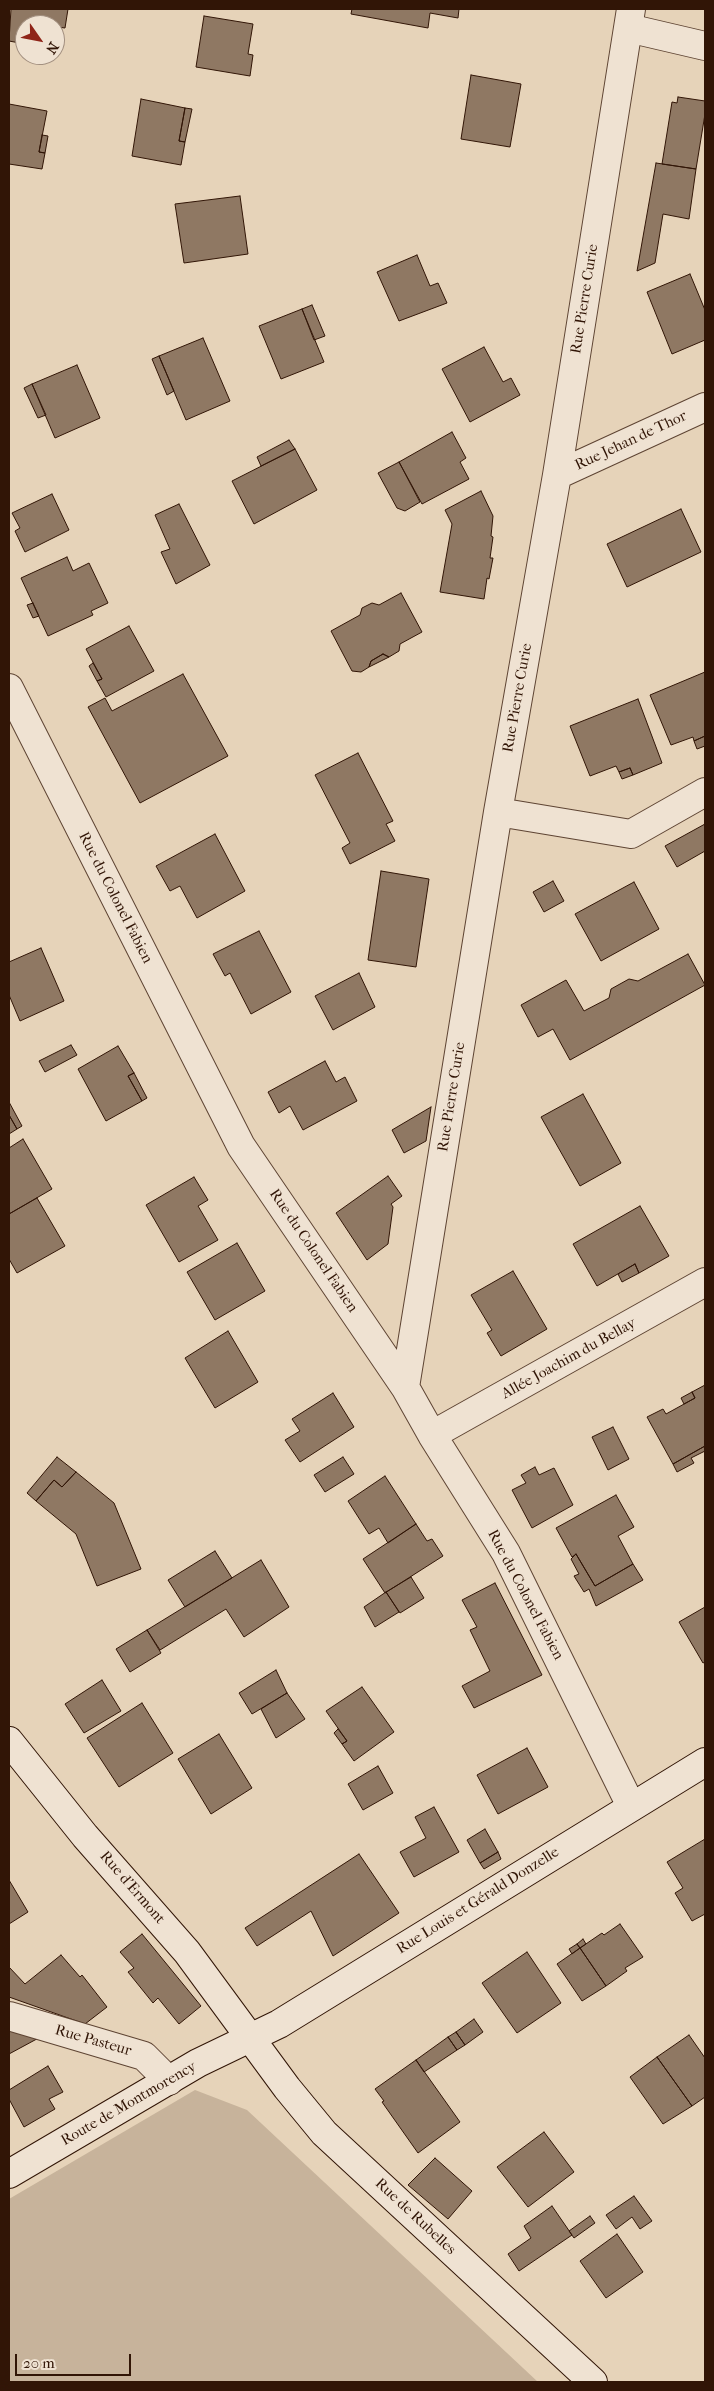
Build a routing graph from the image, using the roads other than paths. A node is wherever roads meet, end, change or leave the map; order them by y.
1 (629, 18) edge
2 (705, 46) edge
3 (705, 407) edge
4 (557, 475) junction
5 (9, 688) edge
6 (705, 792) edge
7 (498, 812) junction
8 (705, 1282) edge
9 (405, 1387) junction
10 (432, 1435) junction
11 (9, 1741) edge
12 (705, 1762) edge
13 (631, 1806) junction
14 (9, 2016) edge
15 (251, 2038) junction
16 (169, 2081) junction
17 (9, 2174) edge
18 (593, 2382) edge

1 - 2 street
1 - 4 street, Rue Pierre Curie
3 - 4 street, Rue Jehan de Thor
4 - 7 street, Rue Pierre Curie
5 - 9 street, Rue du Colonel Fabien
6 - 7 street
7 - 9 street, Rue Pierre Curie
8 - 10 street, Allée Joachim du Bellay
9 - 10 street, Rue du Colonel Fabien
10 - 13 street, Rue du Colonel Fabien
11 - 15 street, Rue d'Ermont
12 - 13 street, Rue Louis et Gérald Donzelle
13 - 15 street, Rue Louis et Gérald Donzelle
14 - 16 street, Rue Pasteur
15 - 16 street, Route de Montmorency
15 - 18 street, Rue de Rubelles
16 - 17 street, Route de Montmorency

